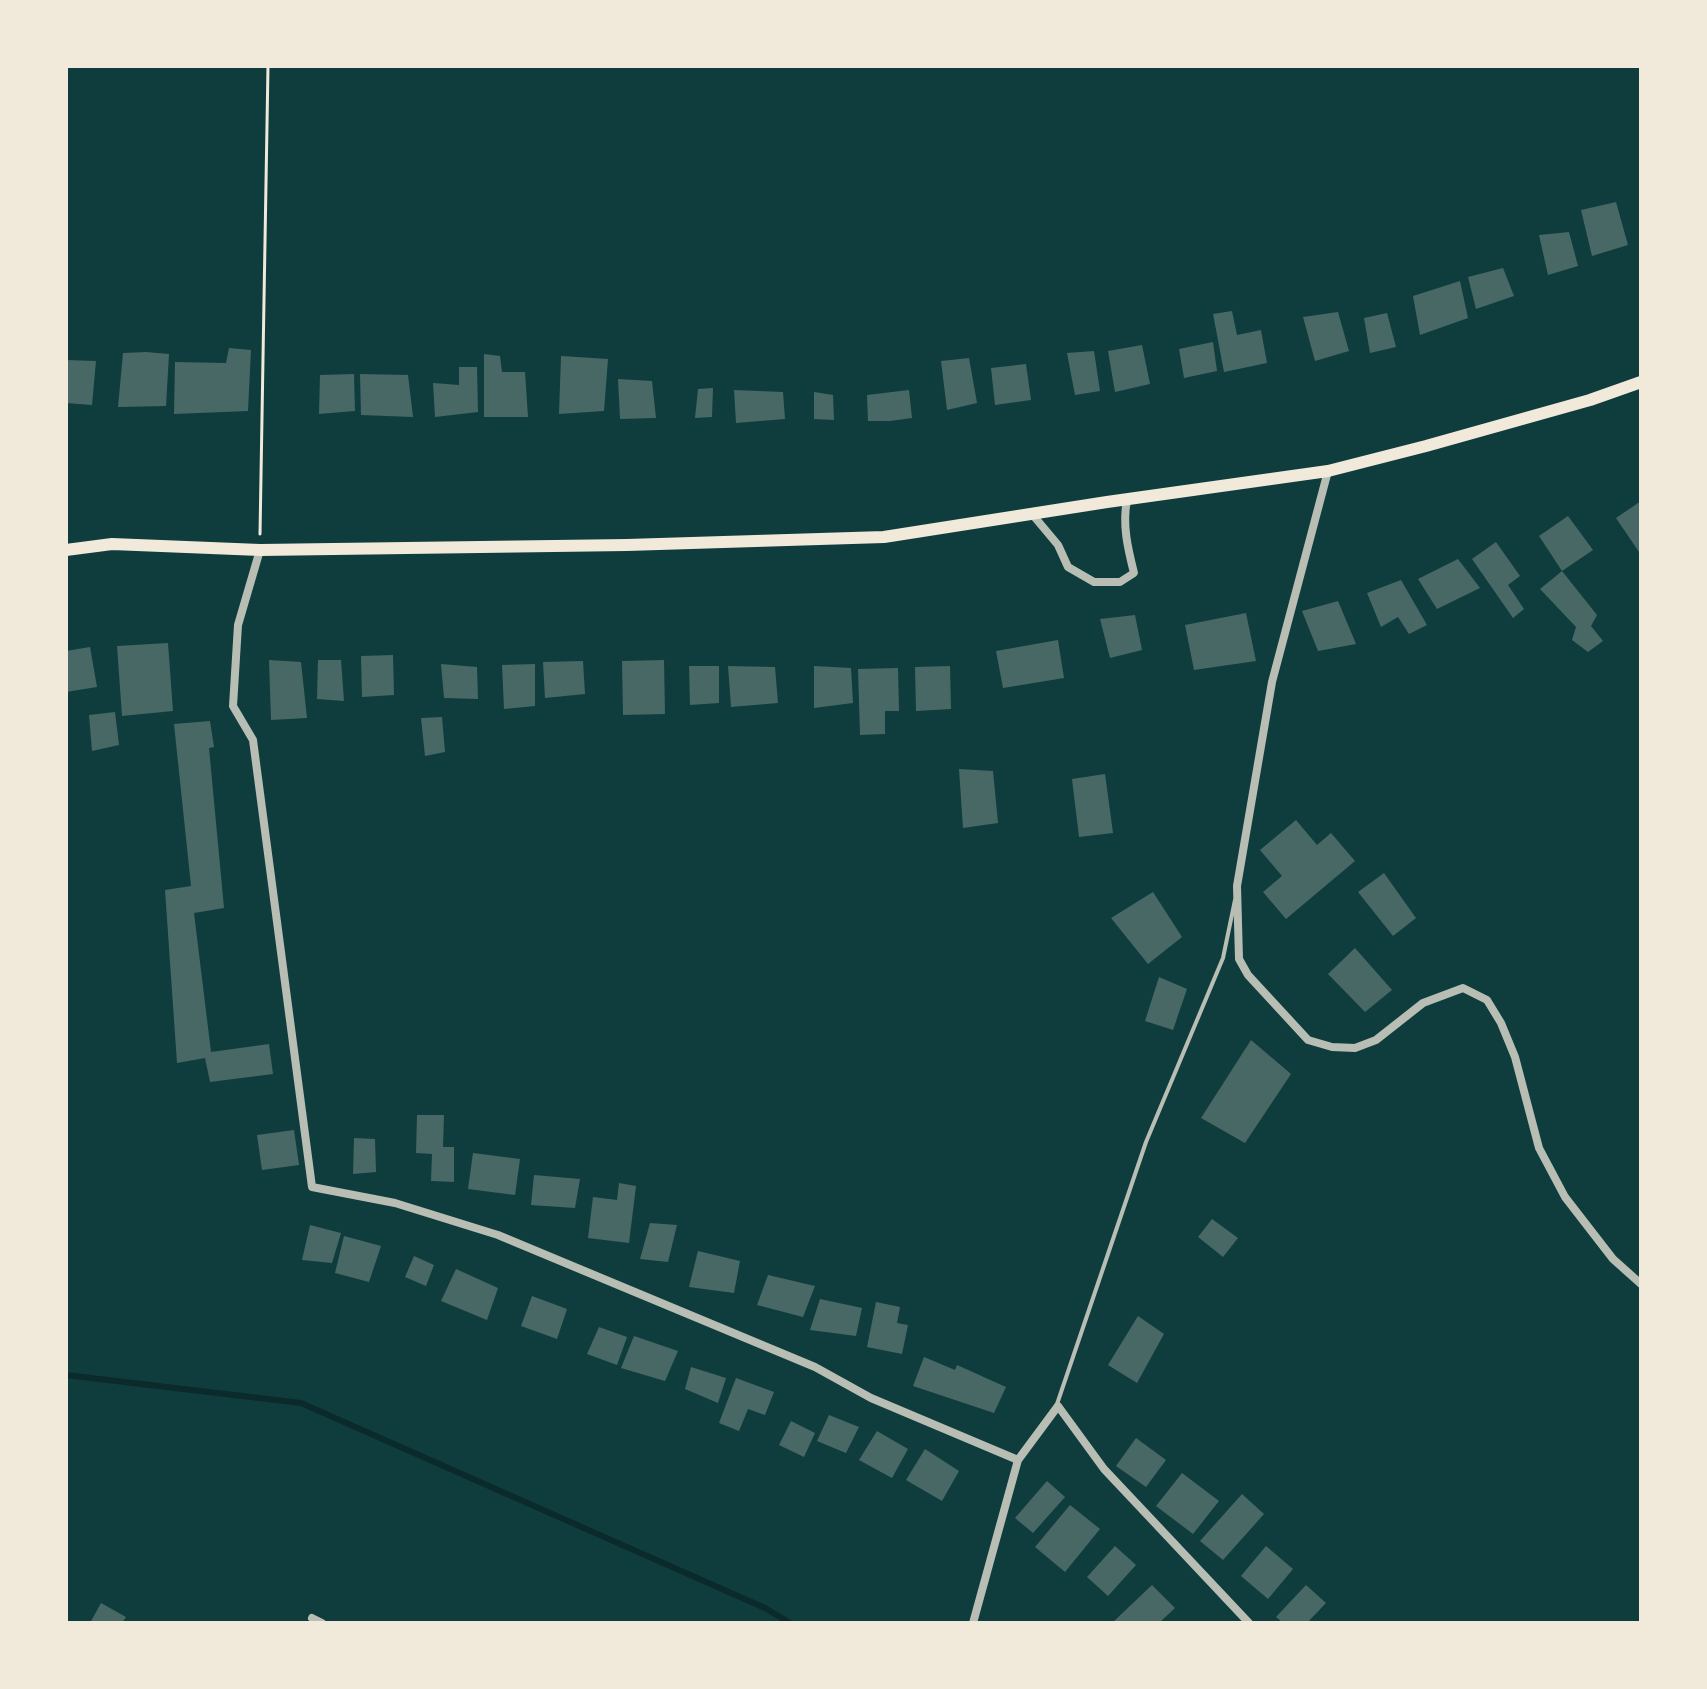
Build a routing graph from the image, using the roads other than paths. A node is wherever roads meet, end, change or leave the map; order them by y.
1 (1641, 382) edge
2 (1328, 471) junction
3 (1127, 500) junction
4 (1032, 514) junction
5 (66, 550) edge
6 (260, 550) junction
7 (1237, 886) junction
8 (1641, 1284) edge
9 (1058, 1406) junction
10 (1018, 1460) junction
11 (312, 1618) dead end
12 (322, 1623) edge
13 (973, 1623) edge
14 (1249, 1623) edge

1 - 2 main road
2 - 3 main road
2 - 7 street
3 - 4 main road
3 - 4 street
4 - 6 main road
5 - 6 main road
6 - 10 street
7 - 8 street
7 - 9 lane
9 - 10 street
9 - 14 street
10 - 13 street
11 - 12 street

